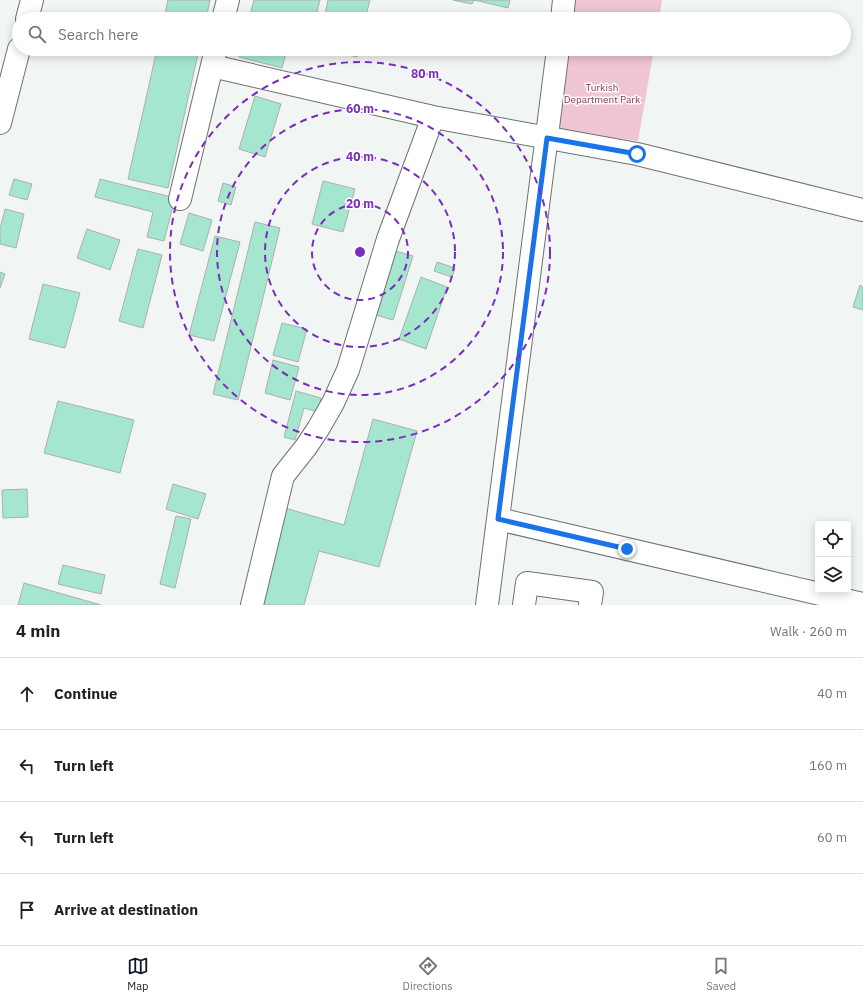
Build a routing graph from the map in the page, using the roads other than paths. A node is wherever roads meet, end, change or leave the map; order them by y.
1 (32, 0) edge
2 (228, 0) edge
3 (564, 0) edge
4 (29, 12) edge
5 (225, 12) edge
6 (563, 12) edge
7 (17, 56) edge
8 (557, 56) edge
9 (214, 57) edge
10 (433, 117) junction
11 (0, 123) edge
12 (547, 138) junction
13 (180, 199) dead end
14 (863, 210) edge
15 (498, 519) junction
16 (863, 604) edge
17 (252, 605) edge
18 (487, 605) edge
19 (524, 605) edge
20 (590, 605) edge

1 - 4 street
2 - 5 street
3 - 6 street
7 - 11 street
8 - 12 street
9 - 10 street
9 - 13 street
10 - 12 street
10 - 17 street
12 - 14 street
12 - 15 street
15 - 16 street
15 - 18 street
19 - 20 street

